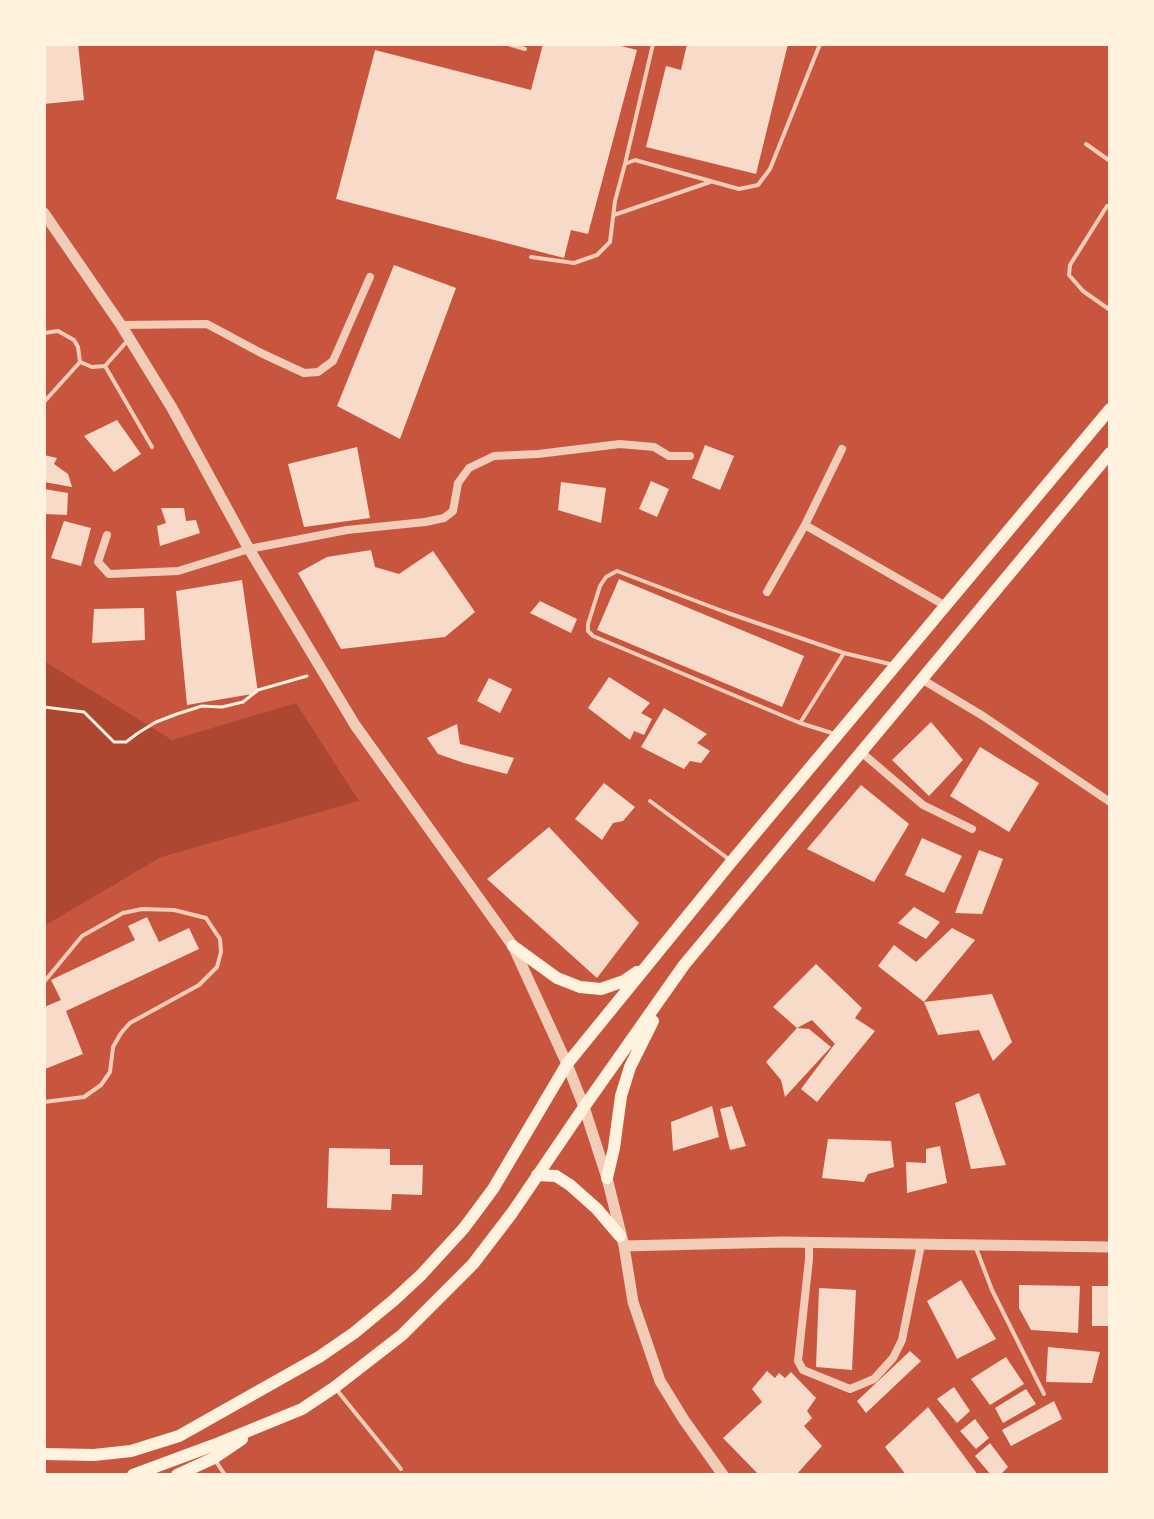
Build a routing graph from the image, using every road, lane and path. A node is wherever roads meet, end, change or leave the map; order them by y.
1 (508, 44) edge
2 (653, 44) edge
3 (820, 44) edge
4 (525, 49) dead end
5 (1086, 144) dead end
6 (1110, 161) edge
7 (625, 164) junction
8 (713, 181) junction
9 (1107, 206) dead end
10 (44, 213) edge
11 (614, 215) junction
12 (531, 257) dead end
13 (370, 277) dead end
14 (1110, 310) edge
15 (121, 325) junction
16 (44, 333) edge
17 (129, 339) junction
18 (80, 362) junction
19 (105, 366) junction
20 (44, 402) edge
21 (1110, 409) edge
22 (152, 447) dead end
23 (842, 449) dead end
24 (690, 456) dead end
25 (1107, 462) edge
26 (805, 525) junction
27 (107, 535) dead end
28 (249, 549) junction
29 (767, 592) dead end
30 (944, 605) junction
31 (844, 653) junction
32 (896, 666) junction
33 (323, 672) junction
34 (923, 680) junction
35 (44, 707) edge
36 (800, 723) junction
37 (838, 735) junction
38 (861, 752) junction
39 (650, 801) dead end
40 (1110, 802) edge
41 (972, 829) dead end
42 (732, 861) junction
43 (513, 946) junction
44 (650, 964) junction
45 (684, 965) junction
46 (44, 982) edge
47 (567, 1064) junction
48 (44, 1102) edge
49 (584, 1107) junction
50 (537, 1175) junction
51 (607, 1178) junction
52 (622, 1241) junction
53 (809, 1243) junction
54 (921, 1245) junction
55 (975, 1246) junction
56 (1110, 1247) edge
57 (335, 1387) junction
58 (1044, 1394) dead end
59 (265, 1424) junction
60 (44, 1454) edge
61 (214, 1458) junction
62 (401, 1469) dead end
63 (133, 1475) edge
64 (177, 1475) edge
65 (225, 1475) edge
66 (723, 1475) edge

1 - 4 lane
2 - 7 lane
3 - 8 lane
5 - 6 lane
7 - 8 lane
7 - 11 lane
8 - 11 lane
9 - 14 lane
10 - 15 street
11 - 12 lane
13 - 15 street
15 - 17 street
16 - 18 lane
17 - 19 lane
17 - 28 street
18 - 19 lane
18 - 20 lane
19 - 22 lane
21 - 30 main road
23 - 26 street
24 - 28 street
25 - 34 main road
26 - 29 street
26 - 30 street
27 - 28 street
28 - 33 street
30 - 32 main road
31 - 32 lane
31 - 36 lane
31 - 36 lane
32 - 37 main road
33 - 35 path
33 - 43 street
34 - 38 main road
34 - 40 street
36 - 37 lane
37 - 42 main road
38 - 41 street
38 - 45 main road
39 - 42 lane
42 - 44 main road
43 - 44 main road
43 - 47 street
44 - 47 main road
45 - 49 main road
45 - 51 main road
46 - 48 lane
47 - 49 street
47 - 60 main road
49 - 50 main road
49 - 51 street
50 - 52 main road
50 - 57 main road
51 - 52 street
52 - 53 street
52 - 66 street
53 - 54 street
53 - 54 street
54 - 55 street
55 - 56 street
55 - 58 lane
57 - 59 main road
57 - 62 lane
59 - 61 main road
59 - 63 main road
61 - 64 main road
61 - 65 lane

